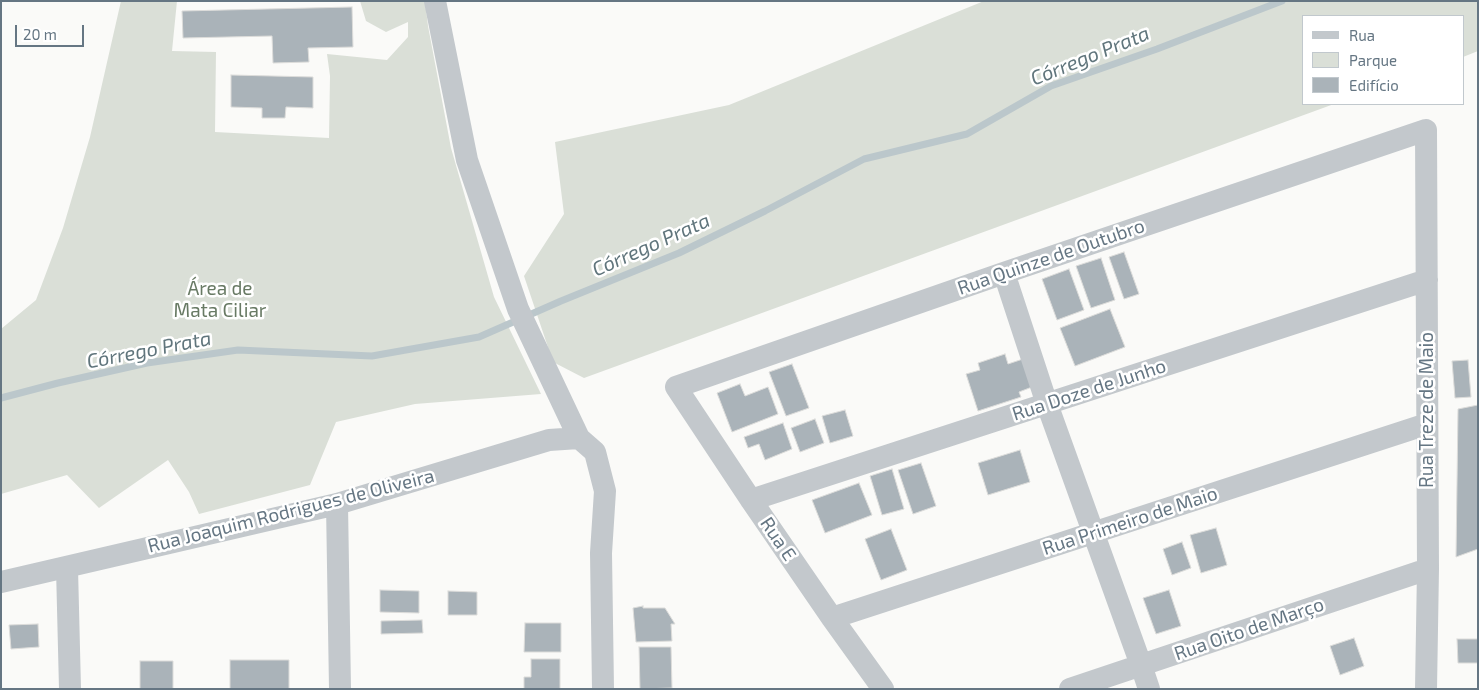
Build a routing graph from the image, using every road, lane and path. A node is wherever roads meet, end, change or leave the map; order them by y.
1 (435, 1) edge
2 (1426, 130) joint
3 (1004, 273) junction
4 (1427, 280) junction
5 (676, 387) joint
6 (1047, 404) junction
7 (1427, 424) junction
8 (579, 438) junction
9 (751, 500) junction
10 (337, 504) junction
11 (1094, 533) junction
12 (67, 568) junction
13 (1428, 569) junction
14 (1, 582) edge
15 (832, 618) junction
16 (1141, 665) junction
17 (70, 689) edge
18 (340, 689) edge
19 (603, 689) edge
20 (884, 689) edge
21 (1070, 689) edge
22 (1149, 689) edge
23 (1426, 689) edge

1 - 8 street
2 - 3 street, Rua Quinze de Outubro
2 - 4 street, Rua Treze de Maio
3 - 5 street, Rua Quinze de Outubro
3 - 6 street
4 - 6 street, Rua Doze de Junho
4 - 7 street, Rua Treze de Maio
5 - 9 street, Rua E
6 - 9 street, Rua Doze de Junho
6 - 11 street
7 - 11 street, Rua Primeiro de Maio
7 - 13 street, Rua Treze de Maio
8 - 10 street, Rua Joaquim Rodrigues de Oliveira
8 - 19 street
9 - 15 street, Rua E
10 - 12 street, Rua Joaquim Rodrigues de Oliveira
10 - 18 street
11 - 15 street, Rua Primeiro de Maio
11 - 16 street
12 - 14 street, Rua Joaquim Rodrigues de Oliveira
12 - 17 street
13 - 16 street, Rua Oito de Março
13 - 23 street, Rua Treze de Maio
15 - 20 street, Rua E
16 - 21 street, Rua Oito de Março
16 - 22 street

